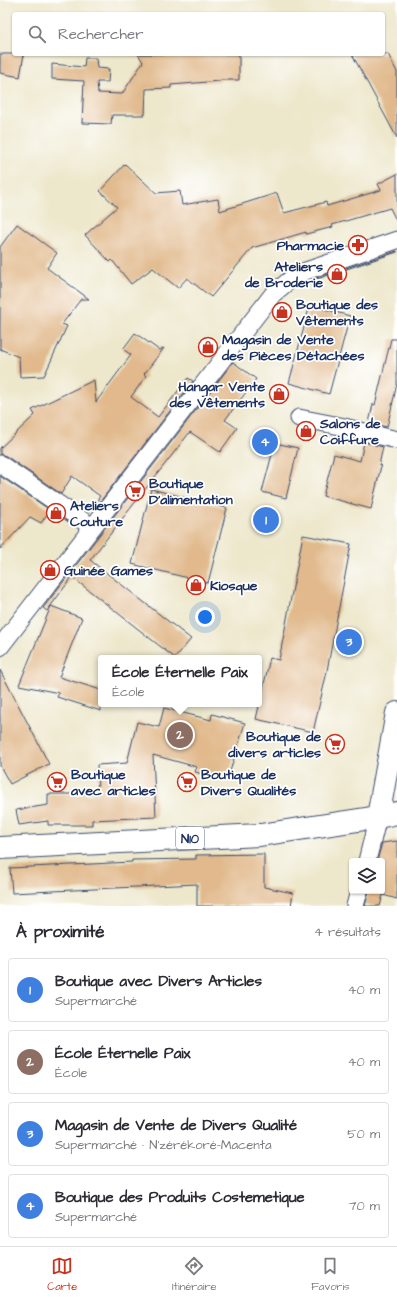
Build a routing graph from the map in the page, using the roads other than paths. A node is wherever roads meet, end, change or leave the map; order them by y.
1 (397, 240) edge
2 (299, 418) dead end
3 (397, 440) edge
4 (0, 464) edge
5 (92, 527) junction
6 (0, 647) edge
7 (397, 713) edge
8 (388, 815) edge
9 (0, 848) edge
10 (368, 858) edge
11 (358, 894) edge
12 (355, 906) edge

1 - 5 street
2 - 3 street
4 - 5 street
5 - 6 street
7 - 8 main road
8 - 9 main road, N10
8 - 10 street
11 - 12 street

